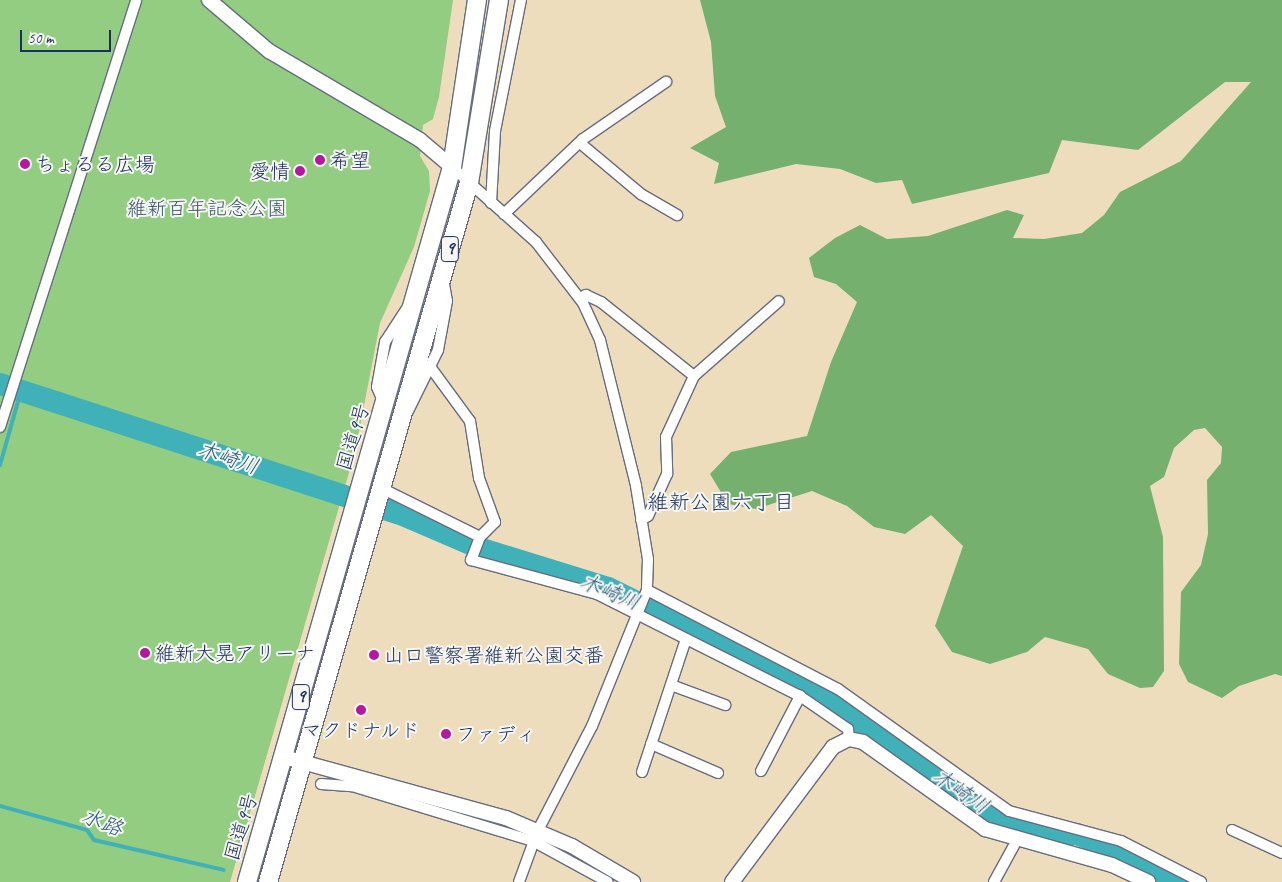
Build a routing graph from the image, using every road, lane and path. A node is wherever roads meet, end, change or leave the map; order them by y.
1 (136, 0) edge
2 (209, 0) edge
3 (477, 0) edge
4 (499, 0) edge
5 (520, 0) edge
6 (666, 82) dead end
7 (580, 143) junction
8 (452, 167) junction
9 (469, 183) junction
10 (491, 203) junction
11 (504, 214) junction
12 (677, 215) dead end
13 (442, 276) junction
14 (580, 298) junction
15 (779, 301) dead end
16 (431, 368) junction
17 (694, 376) junction
18 (3, 406) edge
19 (403, 417) junction
20 (0, 426) edge
21 (380, 491) junction
22 (641, 520) junction
23 (480, 537) junction
24 (647, 590) junction
25 (637, 615) junction
26 (686, 639) junction
27 (671, 685) junction
28 (800, 696) junction
29 (726, 705) dead end
30 (849, 739) junction
31 (651, 744) junction
32 (284, 757) junction
33 (304, 762) junction
34 (642, 772) dead end
35 (761, 772) dead end
36 (718, 773) dead end
37 (320, 784) dead end
38 (1232, 830) dead end
39 (536, 836) junction
40 (1017, 840) junction
41 (1282, 853) edge
42 (1139, 880) edge
43 (246, 882) edge
44 (268, 882) edge
45 (519, 882) edge
46 (608, 882) edge
47 (632, 882) edge
48 (732, 882) edge
49 (994, 882) edge
50 (1201, 882) edge

1 - 18 street
2 - 8 street
3 - 8 highway, 国道9号 / 9
4 - 9 highway, 国道9号 / 9
5 - 10 street
6 - 7 street
7 - 11 street
7 - 12 street
8 - 9 street
8 - 32 highway, 国道9号 / 9
9 - 10 street
9 - 13 highway, 国道9号 / 9
10 - 11 street
11 - 14 street
13 - 16 street
13 - 19 highway, 国道9号 / 9
14 - 17 street
14 - 22 street
15 - 17 street
16 - 19 street
16 - 23 street
17 - 22 street
18 - 20 street
19 - 21 highway, 国道9号 / 9
21 - 23 street
21 - 33 highway, 国道9号 / 9
22 - 24 street
23 - 25 street
24 - 25 street
24 - 50 street
25 - 26 street
25 - 39 street
26 - 27 street
26 - 28 street
27 - 29 street
27 - 31 street
28 - 30 street
28 - 35 street
30 - 40 street
30 - 48 street
31 - 34 street
31 - 36 street
32 - 33 street
32 - 43 highway, 国道9号 / 9
33 - 39 street
33 - 44 highway, 国道9号 / 9
37 - 39 street
38 - 41 street
39 - 45 street
39 - 46 street
39 - 47 street
40 - 42 street
40 - 49 street

